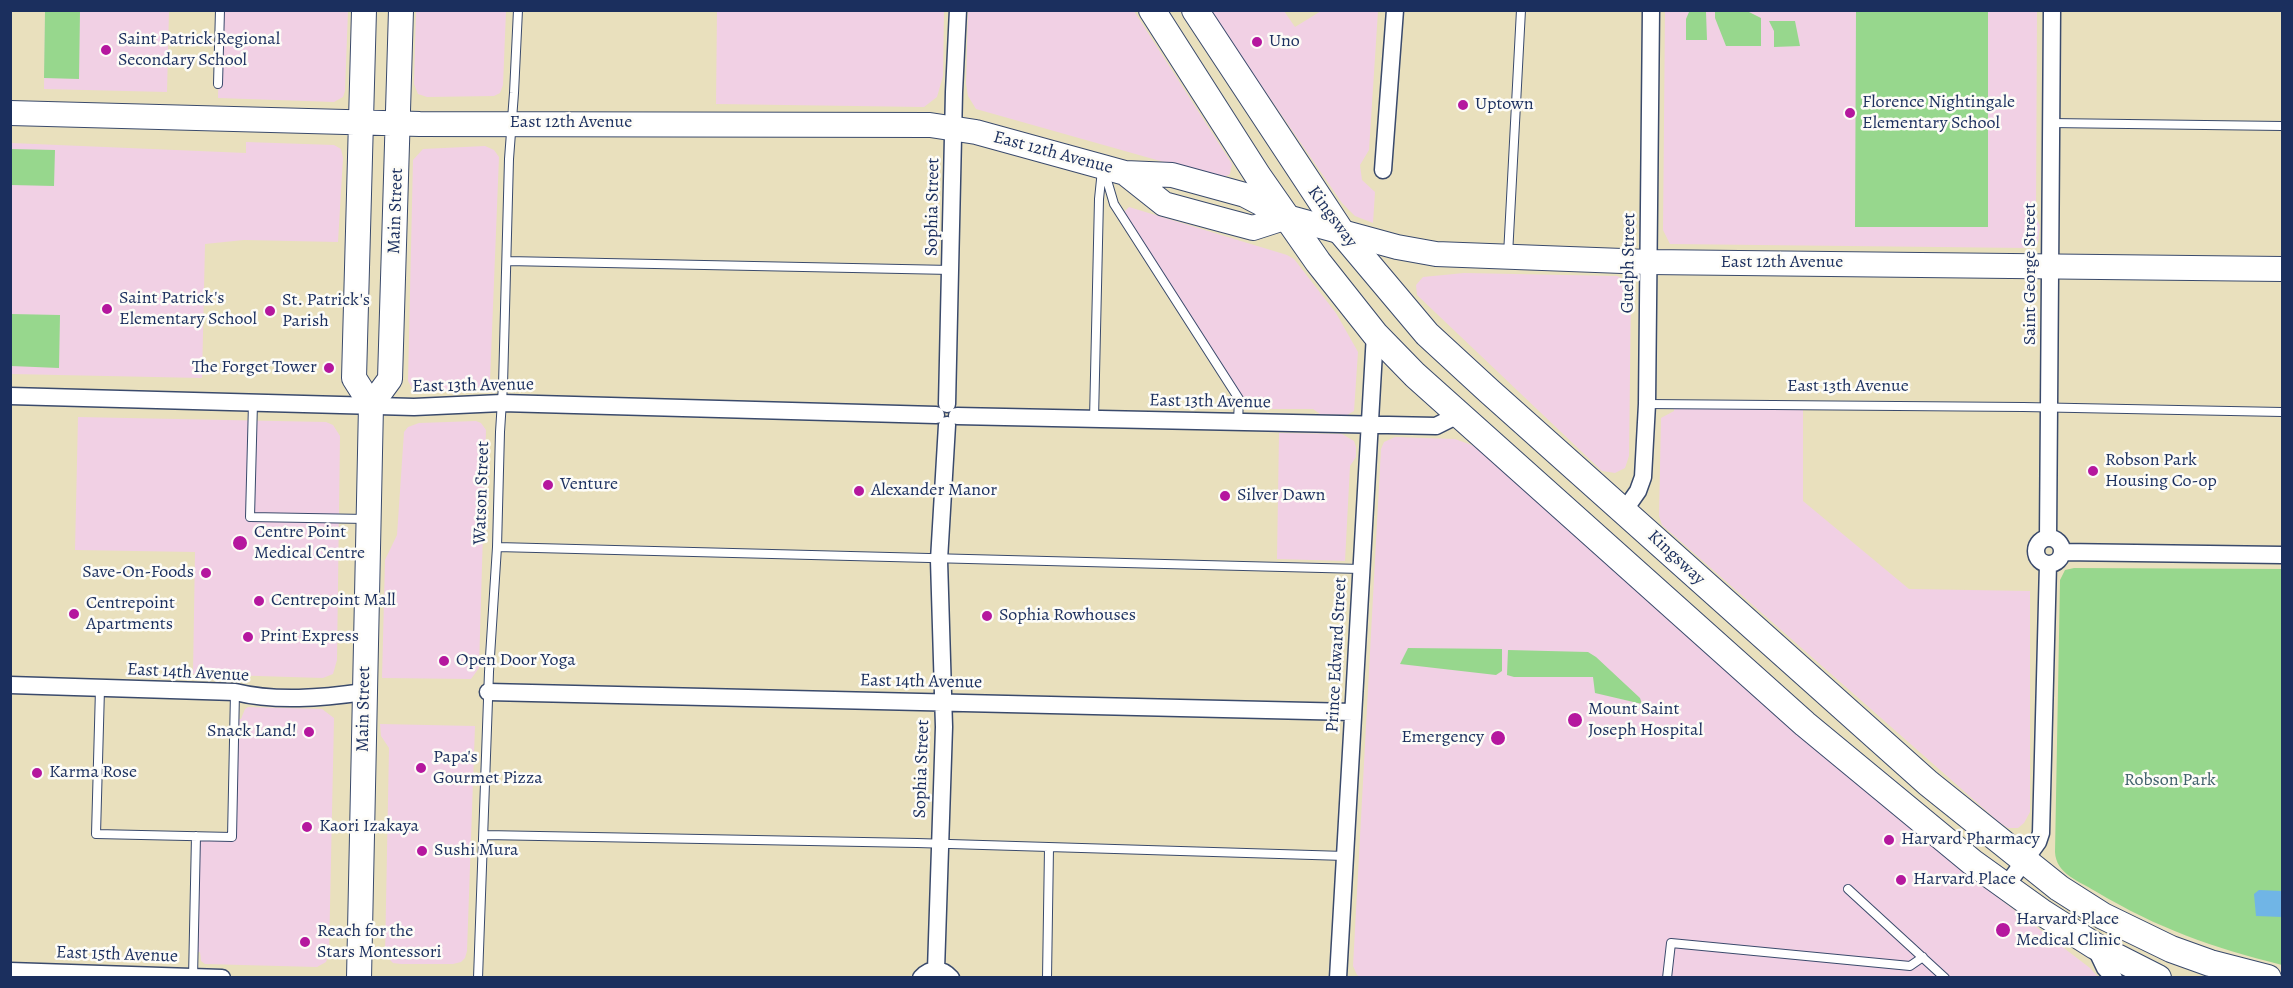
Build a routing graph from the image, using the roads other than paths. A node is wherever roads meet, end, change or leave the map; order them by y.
1 (220, 10) edge
2 (364, 10) edge
3 (401, 10) edge
4 (518, 10) edge
5 (958, 10) edge
6 (1152, 10) edge
7 (1195, 10) edge
8 (1395, 10) edge
9 (1521, 10) edge
10 (1651, 10) edge
11 (2052, 10) edge
12 (218, 84) dead end
13 (10, 112) edge
14 (362, 122) junction
15 (399, 123) junction
16 (512, 123) junction
17 (2051, 123) junction
18 (2283, 126) edge
19 (954, 129) junction
20 (1114, 170) junction
21 (1383, 170) dead end
22 (1287, 217) junction
23 (1342, 233) junction
24 (1508, 258) junction
25 (507, 261) junction
26 (1649, 262) junction
27 (2051, 265) junction
28 (2283, 269) edge
29 (951, 270) junction
30 (1375, 334) junction
31 (10, 396) edge
32 (253, 403) junction
33 (502, 403) junction
34 (1647, 404) junction
35 (371, 405) junction
36 (2049, 408) junction
37 (2283, 412) edge
38 (1460, 414) junction
39 (947, 415) junction
40 (1094, 419) junction
41 (1239, 422) junction
42 (1371, 425) junction
43 (1624, 511) junction
44 (368, 519) junction
45 (2048, 538) junction
46 (497, 547) junction
47 (2062, 552) junction
48 (2283, 555) edge
49 (939, 560) junction
50 (2048, 564) junction
51 (1361, 569) junction
52 (10, 685) edge
53 (100, 689) junction
54 (235, 692) junction
55 (364, 692) junction
56 (488, 692) junction
57 (943, 703) junction
58 (1353, 711) junction
59 (485, 835) junction
60 (196, 837) junction
61 (939, 844) junction
62 (1049, 848) junction
63 (1345, 856) junction
64 (2025, 861) junction
65 (2006, 886) junction
66 (1848, 889) dead end
67 (2095, 946) junction
68 (1923, 957) junction
69 (10, 971) edge
70 (929, 974) edge
71 (193, 977) edge
72 (222, 978) edge
73 (359, 978) edge
74 (478, 978) edge
75 (951, 978) edge
76 (1047, 978) edge
77 (1338, 978) edge
78 (1667, 978) edge
79 (1946, 978) edge
80 (2114, 978) edge
81 (2158, 978) edge
82 (2268, 978) edge

1 - 12 lane
2 - 14 street, Main Street
3 - 15 street, Main Street
4 - 16 lane, Watson Street
5 - 19 street, Sophia Street
6 - 22 main road, Kingsway
7 - 23 main road, Kingsway
8 - 21 street
9 - 24 lane
10 - 26 street, Guelph Street
11 - 17 street, Saint George Street
13 - 14 street, East 12th Avenue
14 - 15 street, East 12th Avenue
14 - 35 street, Main Street
15 - 16 street, East 12th Avenue
15 - 35 street, Main Street
16 - 19 street, East 12th Avenue
16 - 25 lane, Watson Street
17 - 18 lane
17 - 27 street, Saint George Street
19 - 20 street, East 12th Avenue
19 - 29 street, Sophia Street
20 - 22 street, East 12th Avenue
20 - 40 lane
20 - 41 lane
22 - 23 street, East 12th Avenue
22 - 30 main road, Kingsway
23 - 24 street, East 12th Avenue
23 - 43 main road, Kingsway
24 - 26 street, East 12th Avenue
25 - 29 lane
25 - 33 lane, Watson Street
26 - 27 street, East 12th Avenue
26 - 34 street, Guelph Street
27 - 28 street, East 12th Avenue
27 - 36 street, Saint George Street
29 - 39 street, Sophia Street
30 - 38 main road, Kingsway
30 - 42 street, Prince Edward Street
31 - 32 street, East 13th Avenue
32 - 35 street, East 13th Avenue
32 - 44 lane
33 - 35 street, East 13th Avenue
33 - 39 street, East 13th Avenue
33 - 46 lane, Watson Street
34 - 36 lane, East 13th Avenue
34 - 43 street, Guelph Street
35 - 44 street, Main Street
36 - 37 lane, East 13th Avenue
36 - 45 street, Saint George Street
38 - 42 street, East 13th Avenue
38 - 65 main road, Kingsway
39 - 40 street, East 13th Avenue
39 - 49 street, Sophia Street
40 - 41 street, East 13th Avenue
41 - 42 street, East 13th Avenue
42 - 51 street, Prince Edward Street
43 - 64 main road, Kingsway
44 - 55 street, Main Street
45 - 47 street
45 - 50 street
46 - 49 lane
46 - 56 lane, Watson Street
47 - 48 street
47 - 50 street
49 - 51 lane
49 - 57 street, Sophia Street
50 - 64 street
51 - 58 street, Prince Edward Street
52 - 53 street, East 14th Avenue
53 - 54 street, East 14th Avenue
53 - 60 lane
54 - 55 street, East 14th Avenue
54 - 60 lane
55 - 73 street, Main Street
56 - 57 street, East 14th Avenue
56 - 59 lane, Watson Street
57 - 58 street, East 14th Avenue
57 - 61 street, Sophia Street
58 - 63 street, Prince Edward Street
59 - 61 lane
59 - 74 lane, Watson Street
60 - 71 lane
61 - 62 lane
61 - 70 street, Sophia Street
62 - 63 lane
62 - 76 lane
63 - 77 street, Prince Edward Street
64 - 65 street
64 - 82 main road, Kingsway
65 - 67 main road, Kingsway
66 - 68 lane
67 - 80 street
67 - 81 main road, Kingsway
68 - 78 lane
68 - 79 lane
69 - 71 street, East 15th Avenue
70 - 75 street
71 - 72 street, East 15th Avenue

